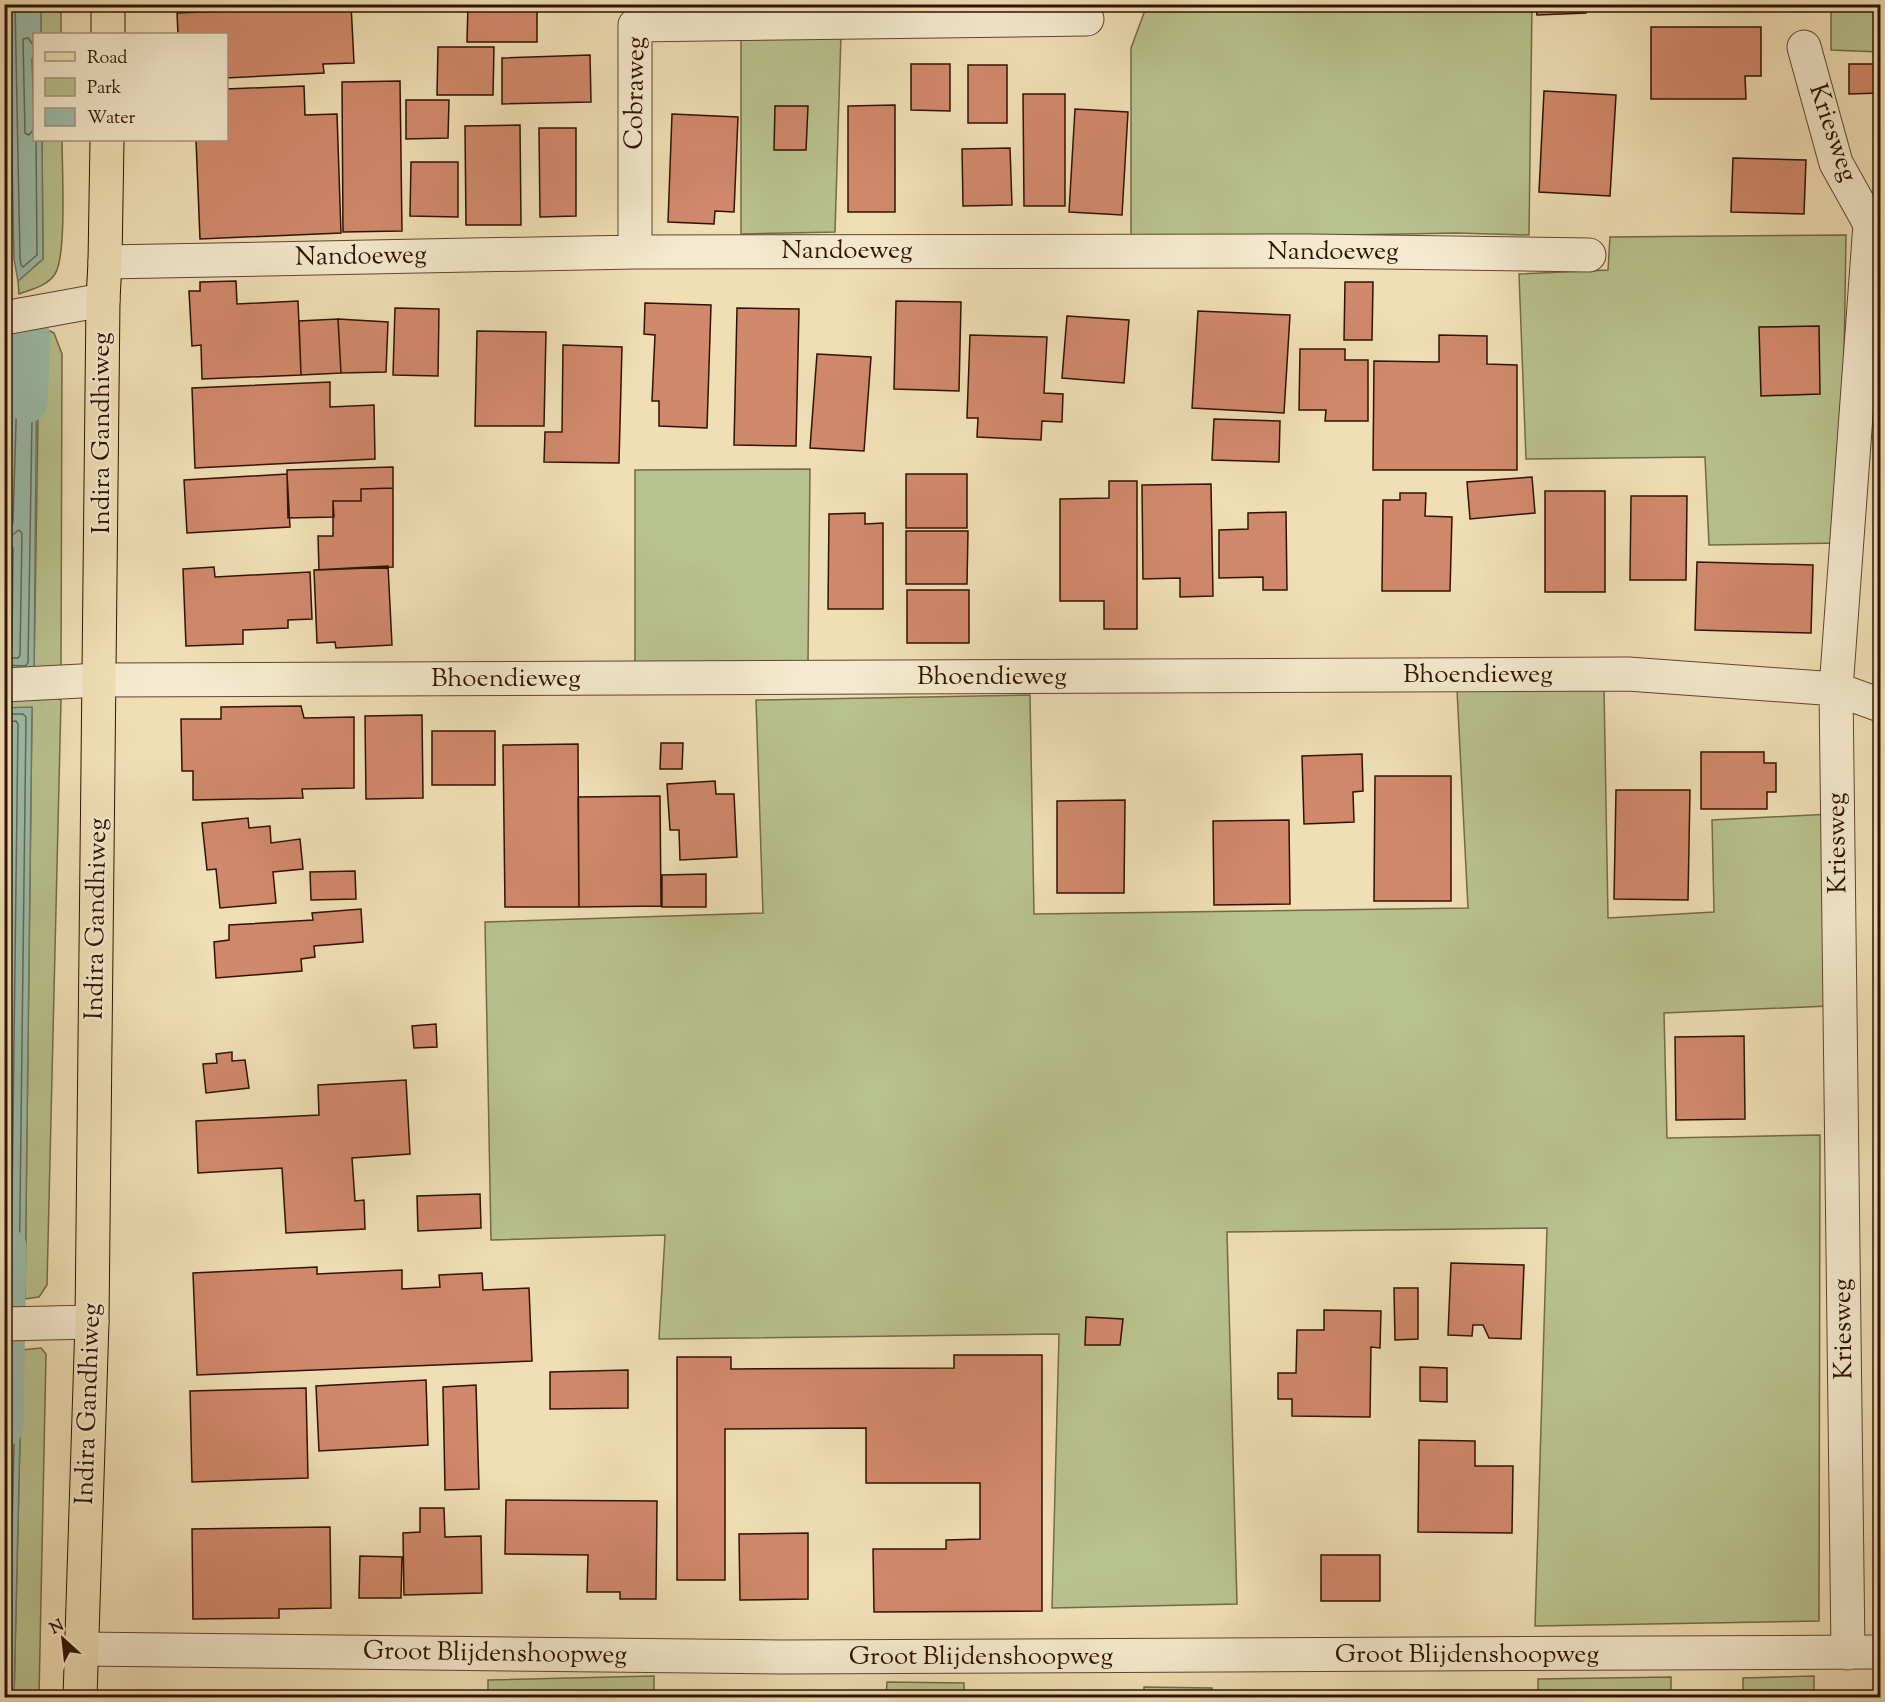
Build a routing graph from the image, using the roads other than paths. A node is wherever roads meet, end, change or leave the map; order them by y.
1 (108, 4) edge
2 (1087, 19) dead end
3 (108, 33) edge
4 (1804, 47) dead end
5 (107, 141) edge
6 (635, 252) junction
7 (1589, 255) dead end
8 (105, 262) junction
9 (103, 300) junction
10 (4, 318) edge
11 (100, 680) junction
12 (4, 685) edge
13 (1836, 689) junction
14 (1881, 705) edge
15 (92, 1322) junction
16 (4, 1324) edge
17 (81, 1649) junction
18 (1881, 1652) edge
19 (1848, 1653) junction
20 (80, 1698) edge

1 - 3 main road
2 - 6 street, Cobraweg
4 - 13 street, Kriesweg
5 - 8 main road, Indira Gandhiweg
6 - 7 street, Nandoeweg
6 - 8 street, Nandoeweg
8 - 9 main road, Indira Gandhiweg
9 - 10 street
9 - 11 main road, Indira Gandhiweg
11 - 12 street, Bhoendieweg
11 - 13 street, Bhoendieweg
11 - 15 main road, Indira Gandhiweg
13 - 14 street, Bhoendieweg
13 - 19 street, Kriesweg
15 - 16 street
15 - 17 main road, Indira Gandhiweg
17 - 19 street, Groot Blijdenshoopweg
17 - 20 main road, Indira Gandhiweg
18 - 19 street, Groot Blijdenshoopweg

